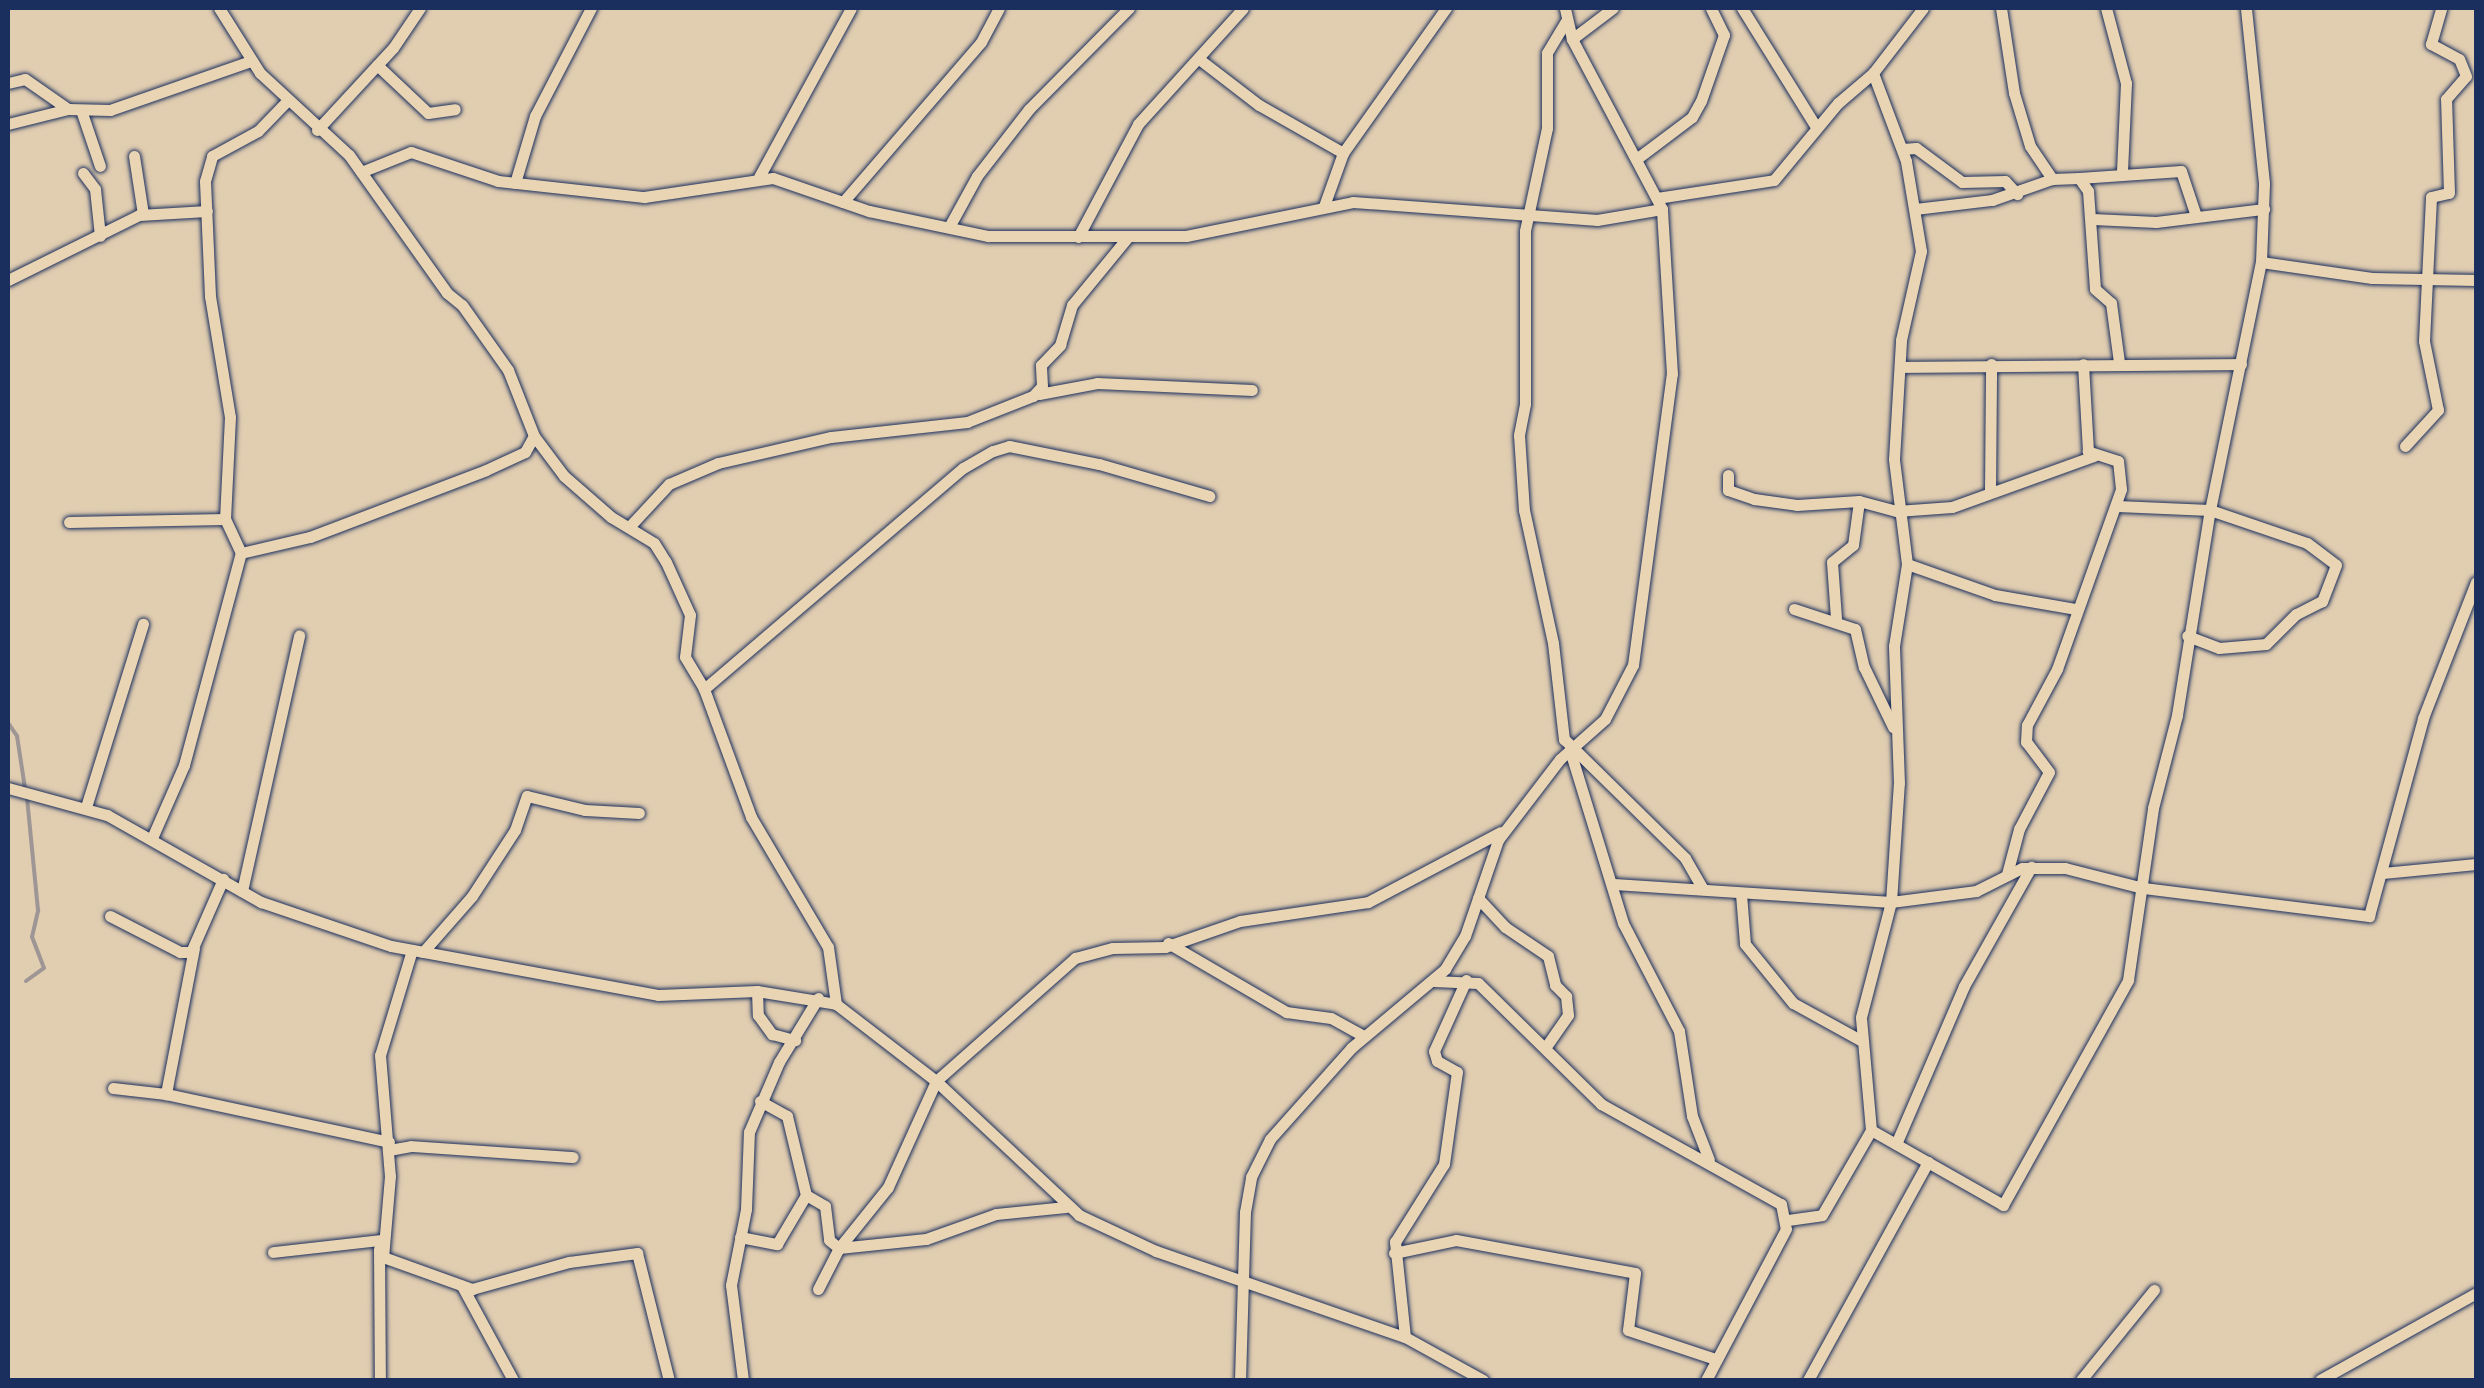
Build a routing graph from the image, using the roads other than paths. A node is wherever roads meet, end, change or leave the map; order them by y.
1 (218, 8) edge
2 (420, 8) edge
3 (590, 8) edge
4 (851, 8) edge
5 (1000, 8) edge
6 (1129, 8) edge
7 (1243, 8) edge
8 (1446, 8) edge
9 (1613, 8) edge
10 (1712, 8) edge
11 (1742, 8) edge
12 (1923, 8) edge
13 (2002, 8) edge
14 (2106, 8) edge
15 (2246, 8) edge
16 (2441, 8) edge
17 (1566, 14) edge
18 (1572, 39) junction
19 (1200, 59) junction
20 (251, 61) junction
21 (377, 65) junction
22 (1873, 74) junction
23 (8, 82) edge
24 (286, 102) junction
25 (455, 109) dead end
26 (74, 110) junction
27 (8, 123) edge
28 (1816, 127) junction
29 (317, 130) junction
30 (1902, 149) junction
31 (1343, 154) junction
32 (134, 156) dead end
33 (1639, 157) junction
34 (100, 166) dead end
35 (2122, 170) junction
36 (361, 172) junction
37 (83, 173) dead end
38 (759, 176) junction
39 (2080, 178) junction
40 (2052, 179) junction
41 (515, 183) junction
42 (2017, 194) junction
43 (843, 202) junction
44 (1660, 204) junction
45 (1324, 206) junction
46 (2264, 208) junction
47 (1915, 210) junction
48 (207, 211) junction
49 (1527, 211) junction
50 (143, 214) junction
51 (2196, 216) junction
52 (2093, 219) junction
53 (949, 227) junction
54 (100, 236) junction
55 (1078, 237) junction
56 (1127, 238) junction
57 (2261, 262) junction
58 (8, 280) edge
59 (2476, 280) edge
60 (2428, 282) junction
61 (2119, 362) junction
62 (1991, 364) junction
63 (2083, 364) junction
64 (2241, 364) junction
65 (1901, 367) junction
66 (1252, 390) dead end
67 (1033, 396) junction
68 (534, 436) junction
69 (2405, 446) dead end
70 (2094, 456) junction
71 (1728, 474) dead end
72 (1990, 490) junction
73 (1209, 496) dead end
74 (1860, 501) junction
75 (2117, 506) junction
76 (2210, 510) junction
77 (1898, 511) junction
78 (225, 519) junction
79 (68, 522) dead end
80 (628, 527) junction
81 (241, 553) junction
82 (1907, 564) junction
83 (2476, 582) edge
84 (1794, 608) dead end
85 (2075, 609) junction
86 (1836, 618) junction
87 (143, 624) dead end
88 (299, 635) dead end
89 (2187, 636) junction
90 (704, 690) junction
91 (1894, 730) junction
92 (1569, 750) junction
93 (8, 788) edge
94 (86, 807) junction
95 (639, 813) dead end
96 (1507, 828) junction
97 (152, 838) junction
98 (2476, 864) edge
99 (2031, 867) junction
100 (2007, 874) junction
101 (2383, 874) junction
102 (222, 879) junction
103 (1614, 884) junction
104 (2142, 888) junction
105 (1703, 890) junction
106 (242, 891) junction
107 (1742, 894) junction
108 (1478, 898) junction
109 (1891, 902) junction
110 (110, 916) dead end
111 (1168, 943) junction
112 (194, 948) junction
113 (418, 951) junction
114 (1466, 980) junction
115 (1434, 981) junction
116 (756, 991) junction
117 (818, 998) junction
118 (836, 1004) junction
119 (1364, 1036) junction
120 (796, 1040) junction
121 (1862, 1042) junction
122 (1545, 1048) junction
123 (936, 1081) junction
124 (113, 1088) dead end
125 (166, 1094) junction
126 (760, 1101) junction
127 (1871, 1130) junction
128 (1896, 1144) junction
129 (389, 1146) junction
130 (572, 1157) dead end
131 (1708, 1160) junction
132 (1928, 1162) junction
133 (806, 1195) junction
134 (1066, 1207) junction
135 (1788, 1220) junction
136 (740, 1237) junction
137 (380, 1244) junction
138 (839, 1248) junction
139 (273, 1252) dead end
140 (1394, 1253) junction
141 (1246, 1280) junction
142 (462, 1286) junction
143 (818, 1289) dead end
144 (2154, 1290) dead end
145 (2476, 1294) edge
146 (1405, 1337) junction
147 (1715, 1359) junction
148 (380, 1380) edge
149 (513, 1380) edge
150 (669, 1380) edge
151 (744, 1380) edge
152 (1240, 1380) edge
153 (1484, 1380) edge
154 (1706, 1380) edge
155 (1808, 1380) edge
156 (2081, 1380) edge
157 (2320, 1380) edge

1 - 20 street
2 - 21 street
3 - 41 street
4 - 38 street
5 - 43 street
6 - 53 street
7 - 19 street
8 - 31 street
9 - 18 street
10 - 33 street
11 - 28 street
12 - 22 street
13 - 40 street
14 - 35 street
15 - 46 street
16 - 60 street
17 - 18 street
17 - 49 street
18 - 33 street
19 - 31 street
19 - 55 street
20 - 24 street
20 - 26 street
21 - 25 street
21 - 29 street
22 - 28 street
22 - 30 street
23 - 26 street
24 - 29 street
24 - 48 street
26 - 27 street
26 - 34 street
28 - 44 street
29 - 36 street
30 - 42 street
30 - 47 street
31 - 45 street
32 - 50 street
33 - 44 street
35 - 39 street
35 - 51 street
36 - 41 street
36 - 68 street
37 - 54 street
38 - 41 street
38 - 43 street
39 - 40 street
39 - 52 street
40 - 42 street
42 - 47 street
43 - 53 street
44 - 49 street
44 - 92 street
45 - 49 street
45 - 56 street
46 - 51 street
46 - 57 street
47 - 65 street
48 - 50 street
48 - 78 street
49 - 92 street
50 - 54 street
51 - 52 street
52 - 61 street
53 - 55 street
54 - 58 street
55 - 56 street
56 - 67 street
57 - 60 street
57 - 64 street
59 - 60 street
60 - 69 street
61 - 63 street
61 - 64 street
62 - 63 street
62 - 65 street
62 - 72 street
63 - 70 street
64 - 76 street
65 - 77 street
66 - 67 street
67 - 80 street
68 - 80 street
68 - 81 street
70 - 72 street
70 - 75 street
71 - 74 street
72 - 77 street
73 - 90 street
74 - 77 street
74 - 86 street
75 - 76 street
75 - 85 street
76 - 89 street
76 - 89 street
77 - 82 street
78 - 79 street
78 - 81 street
80 - 90 street
81 - 97 street
82 - 85 street
82 - 91 street
83 - 101 street
84 - 86 street
85 - 100 street
86 - 91 street
87 - 94 street
88 - 106 street
89 - 104 street
90 - 118 street
91 - 109 street
92 - 96 street
92 - 103 street
92 - 105 street
93 - 94 street
94 - 97 street
95 - 113 street
96 - 108 street
96 - 111 street
97 - 102 street
98 - 101 street
99 - 100 street
99 - 104 street
99 - 128 street
100 - 109 street
101 - 104 street
102 - 106 street
102 - 112 street
103 - 105 street
103 - 131 street
104 - 132 street
105 - 107 street
106 - 113 street
107 - 109 street
107 - 121 street
108 - 115 street
108 - 122 street
109 - 121 street
110 - 112 street
111 - 119 street
111 - 123 street
112 - 125 street
113 - 116 street
113 - 129 street
114 - 115 street
114 - 122 street
114 - 140 street
115 - 119 street
116 - 117 street
116 - 120 street
117 - 118 street
117 - 120 street
118 - 123 street
119 - 141 street
120 - 126 street
121 - 127 street
122 - 131 street
123 - 134 street
123 - 138 street
124 - 125 street
125 - 129 street
126 - 133 street
126 - 136 street
127 - 128 street
127 - 135 street
128 - 132 street
129 - 130 street
129 - 137 street
131 - 135 street
132 - 155 street
133 - 136 street
133 - 138 street
134 - 138 street
134 - 141 street
135 - 147 street
136 - 151 street
137 - 139 street
137 - 142 street
137 - 148 street
138 - 143 street
140 - 146 street
140 - 147 street
141 - 146 street
141 - 152 street
142 - 149 street
142 - 150 street
144 - 156 street
145 - 157 street
146 - 153 street
147 - 154 street

